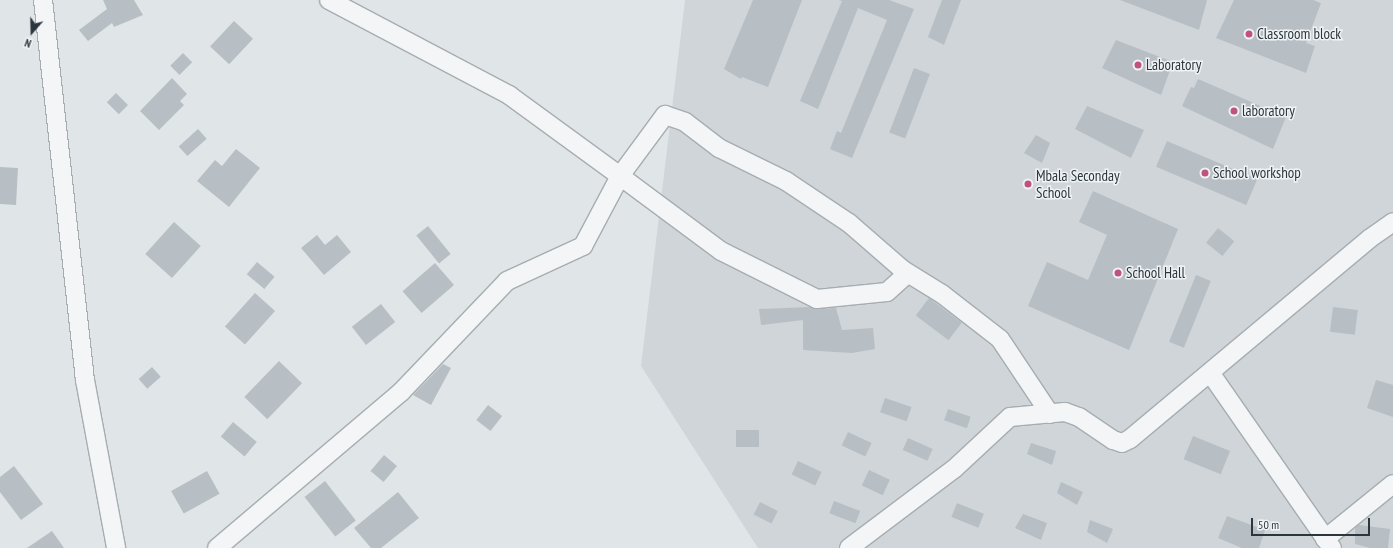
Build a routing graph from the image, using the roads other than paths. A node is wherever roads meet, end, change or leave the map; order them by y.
1 (43, 0) edge
2 (329, 0) edge
3 (620, 176) junction
4 (1393, 222) edge
5 (908, 273) junction
6 (1211, 374) junction
7 (1050, 414) junction
8 (1393, 484) edge
9 (1329, 543) edge
10 (116, 548) edge
11 (217, 548) edge
12 (849, 548) edge

1 - 10 street
2 - 3 street
3 - 5 street
3 - 5 street
3 - 11 street
4 - 6 street
5 - 7 street
6 - 7 street
6 - 9 street
7 - 12 street
8 - 9 street

